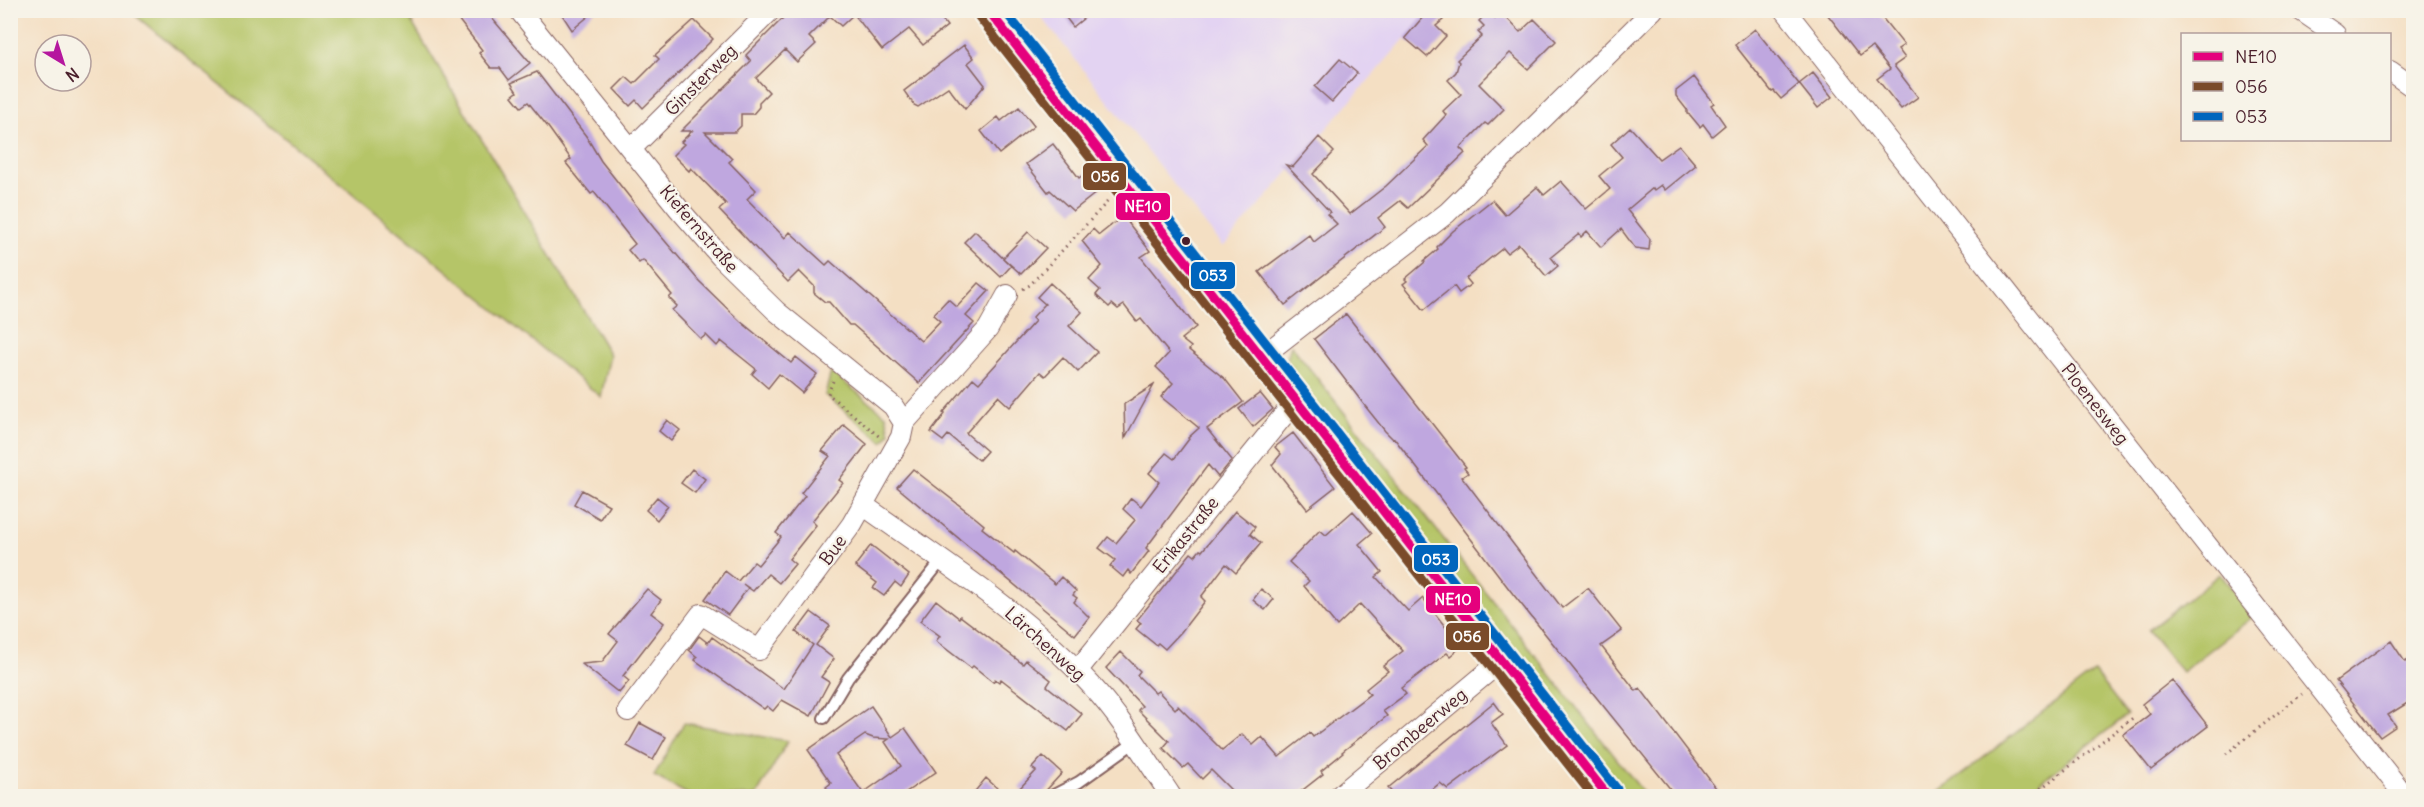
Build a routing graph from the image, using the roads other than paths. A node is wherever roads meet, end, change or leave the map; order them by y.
1 (519, 10) edge
2 (771, 10) edge
3 (988, 10) edge
4 (1653, 10) edge
5 (1785, 10) edge
6 (2300, 10) edge
7 (2334, 33) edge
8 (2391, 72) edge
9 (2414, 88) edge
10 (631, 149) junction
11 (1007, 295) road end
12 (1261, 357) junction
13 (1296, 400) junction
14 (904, 423) junction
15 (863, 505) junction
16 (942, 560) junction
17 (1501, 661) junction
18 (1077, 671) junction
19 (628, 711) dead end
20 (824, 718) dead end
21 (1135, 742) junction
22 (1052, 796) edge
23 (1171, 796) edge
24 (1339, 796) edge
25 (1608, 796) edge
26 (2405, 796) edge

1 - 10 street, Kiefernstraße
2 - 10 street, Ginsterweg
3 - 12 main road
4 - 12 street
5 - 26 street, Ploenesweg
6 - 7 street
8 - 9 street
10 - 14 street, Kiefernstraße
11 - 14 street, Bue
12 - 13 main road
13 - 17 main road
13 - 18 street, Erikastraße
14 - 15 street, Bue
15 - 16 street, Lärchenweg
15 - 19 street, Bue
16 - 18 street, Lärchenweg
16 - 20 lane
17 - 24 street, Brombeerweg
17 - 25 main road
18 - 21 street, Lärchenweg
21 - 22 lane
21 - 23 street, Lärchenweg

